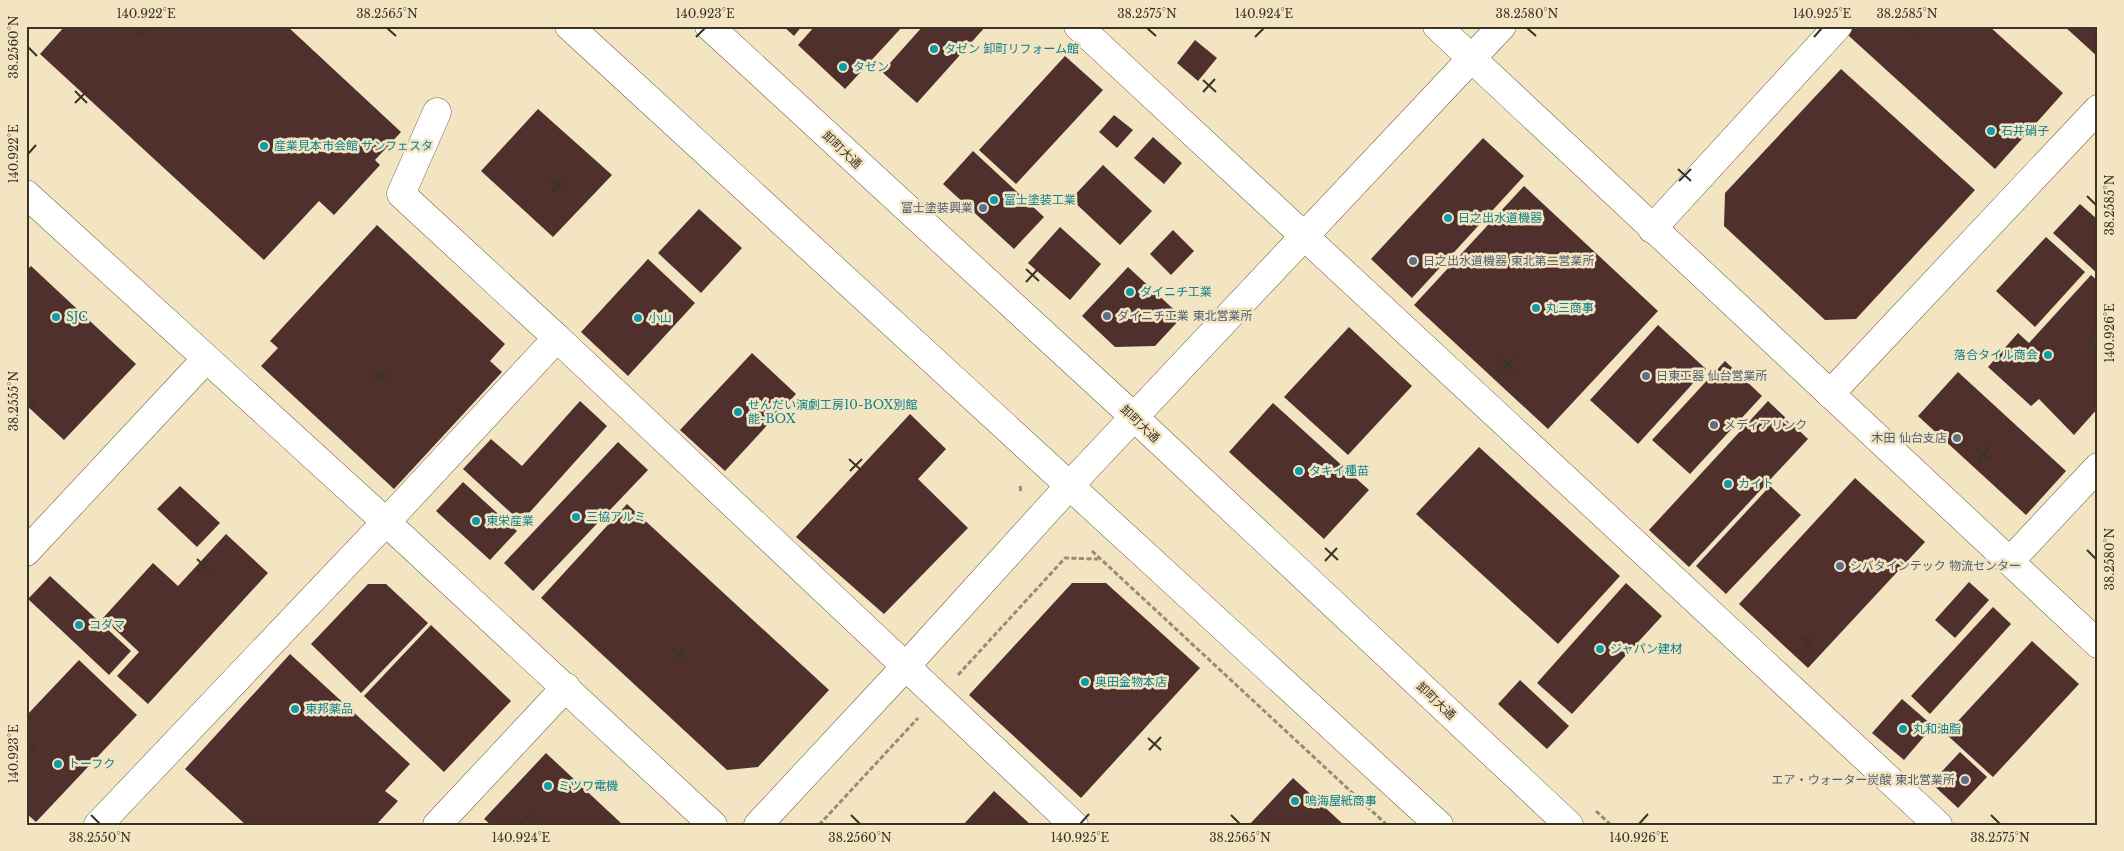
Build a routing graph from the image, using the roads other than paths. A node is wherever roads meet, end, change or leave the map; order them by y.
1 (569, 26) edge
2 (709, 26) edge
3 (1078, 26) edge
4 (1437, 26) edge
5 (1502, 26) edge
6 (1838, 26) edge
7 (1472, 58) junction
8 (2098, 109) edge
9 (437, 112) dead end
10 (27, 196) edge
11 (1652, 228) junction
12 (1305, 235) junction
13 (557, 338) junction
14 (206, 359) junction
15 (1830, 394) junction
16 (1134, 417) junction
17 (2098, 467) edge
18 (1070, 484) junction
19 (386, 522) junction
20 (26, 552) edge
21 (2010, 561) junction
22 (2098, 644) edge
23 (906, 666) junction
24 (566, 687) junction
25 (98, 825) edge
26 (437, 825) edge
27 (713, 825) edge
28 (758, 825) edge
29 (1074, 825) edge
30 (1439, 825) edge
31 (1569, 825) edge
32 (1938, 825) edge

1 - 18 street
2 - 16 street, 卸町大通
3 - 12 street
4 - 7 street
5 - 7 street
6 - 11 street
7 - 11 street
7 - 12 street
8 - 15 street
9 - 13 street
10 - 14 street
11 - 15 street
12 - 16 street
12 - 32 street
13 - 19 street
13 - 23 street
14 - 19 street
14 - 20 street
15 - 21 street
16 - 18 street
16 - 31 street, 卸町大通
17 - 21 street
18 - 23 street
18 - 30 street
19 - 24 street
19 - 25 street
21 - 22 street
23 - 28 street
23 - 29 street
24 - 26 street
24 - 27 street

